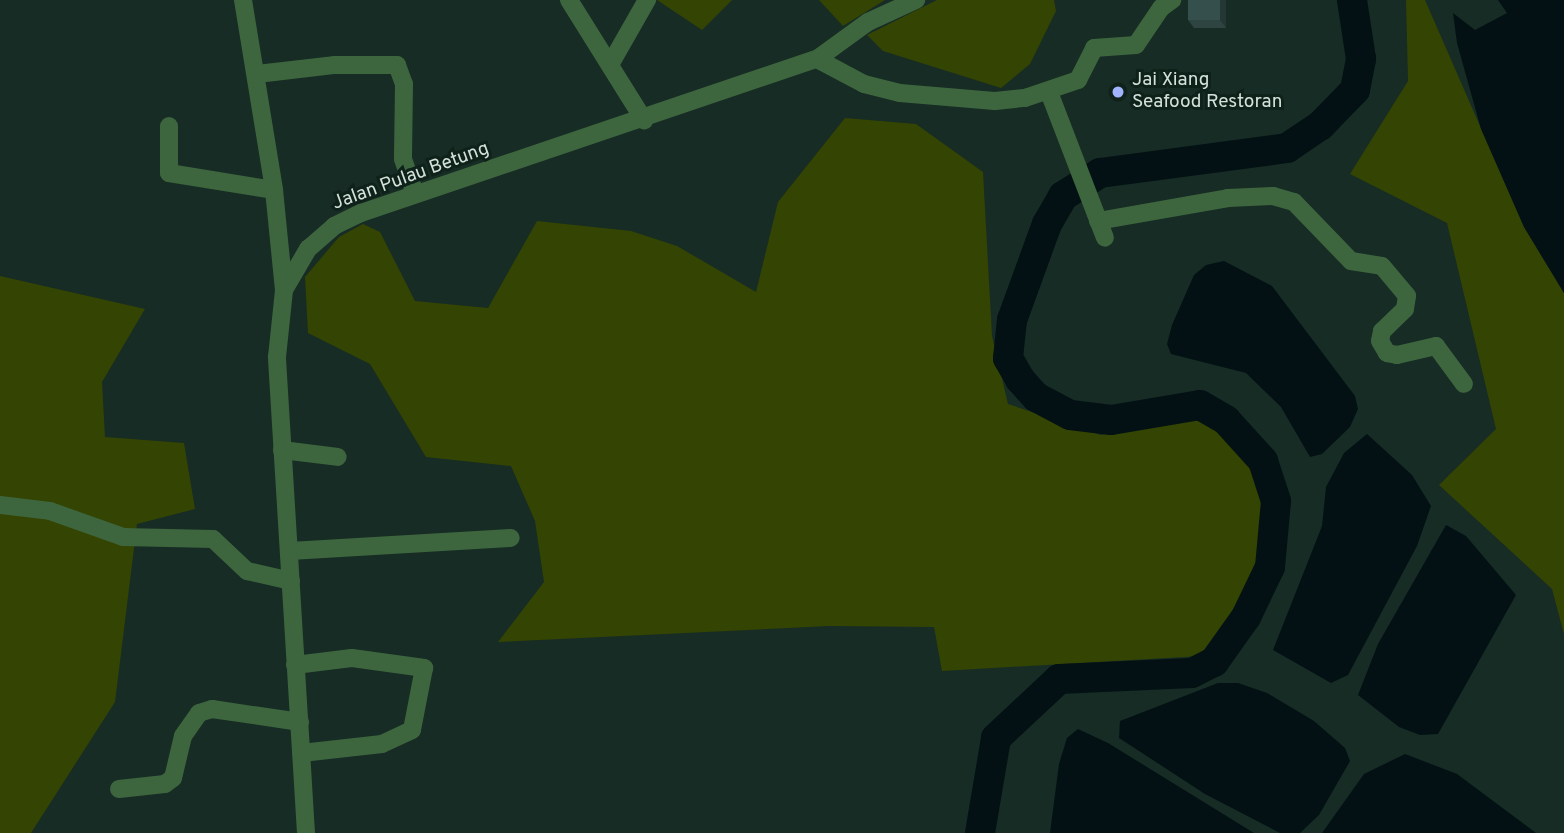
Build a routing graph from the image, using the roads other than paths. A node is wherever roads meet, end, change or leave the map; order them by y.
1 (243, 0) edge
2 (569, 0) edge
3 (647, 0) edge
4 (916, 0) edge
5 (1160, 3) edge
6 (817, 59) junction
7 (611, 63) junction
8 (257, 74) junction
9 (1049, 92) junction
10 (644, 120) junction
11 (169, 126) dead end
12 (274, 190) junction
13 (415, 194) junction
14 (284, 290) junction
15 (1464, 384) dead end
16 (282, 450) junction
17 (338, 457) dead end
18 (0, 505) edge
19 (511, 538) dead end
20 (290, 551) junction
21 (291, 582) junction
22 (295, 665) junction
23 (300, 722) junction
24 (302, 752) junction
25 (119, 789) dead end
26 (306, 833) edge

1 - 8 street
2 - 7 street
3 - 7 street
4 - 6 street, Jalan Pulau Betung
5 - 9 street
6 - 9 street
6 - 10 street, Jalan Pulau Betung
7 - 10 street
8 - 12 street
8 - 13 street
9 - 15 street
10 - 13 street, Jalan Pulau Betung
11 - 12 street
12 - 14 street
13 - 14 street, Jalan Pulau Betung
14 - 16 street, Jalan Pulau Betung
16 - 17 street
16 - 20 street, Jalan Pulau Betung
18 - 21 street
19 - 20 street
20 - 21 street, Jalan Pulau Betung
21 - 22 street, Jalan Pulau Betung
22 - 23 street, Jalan Pulau Betung
22 - 24 street
23 - 24 street, Jalan Pulau Betung
23 - 25 street
24 - 26 street, Jalan Pulau Betung

